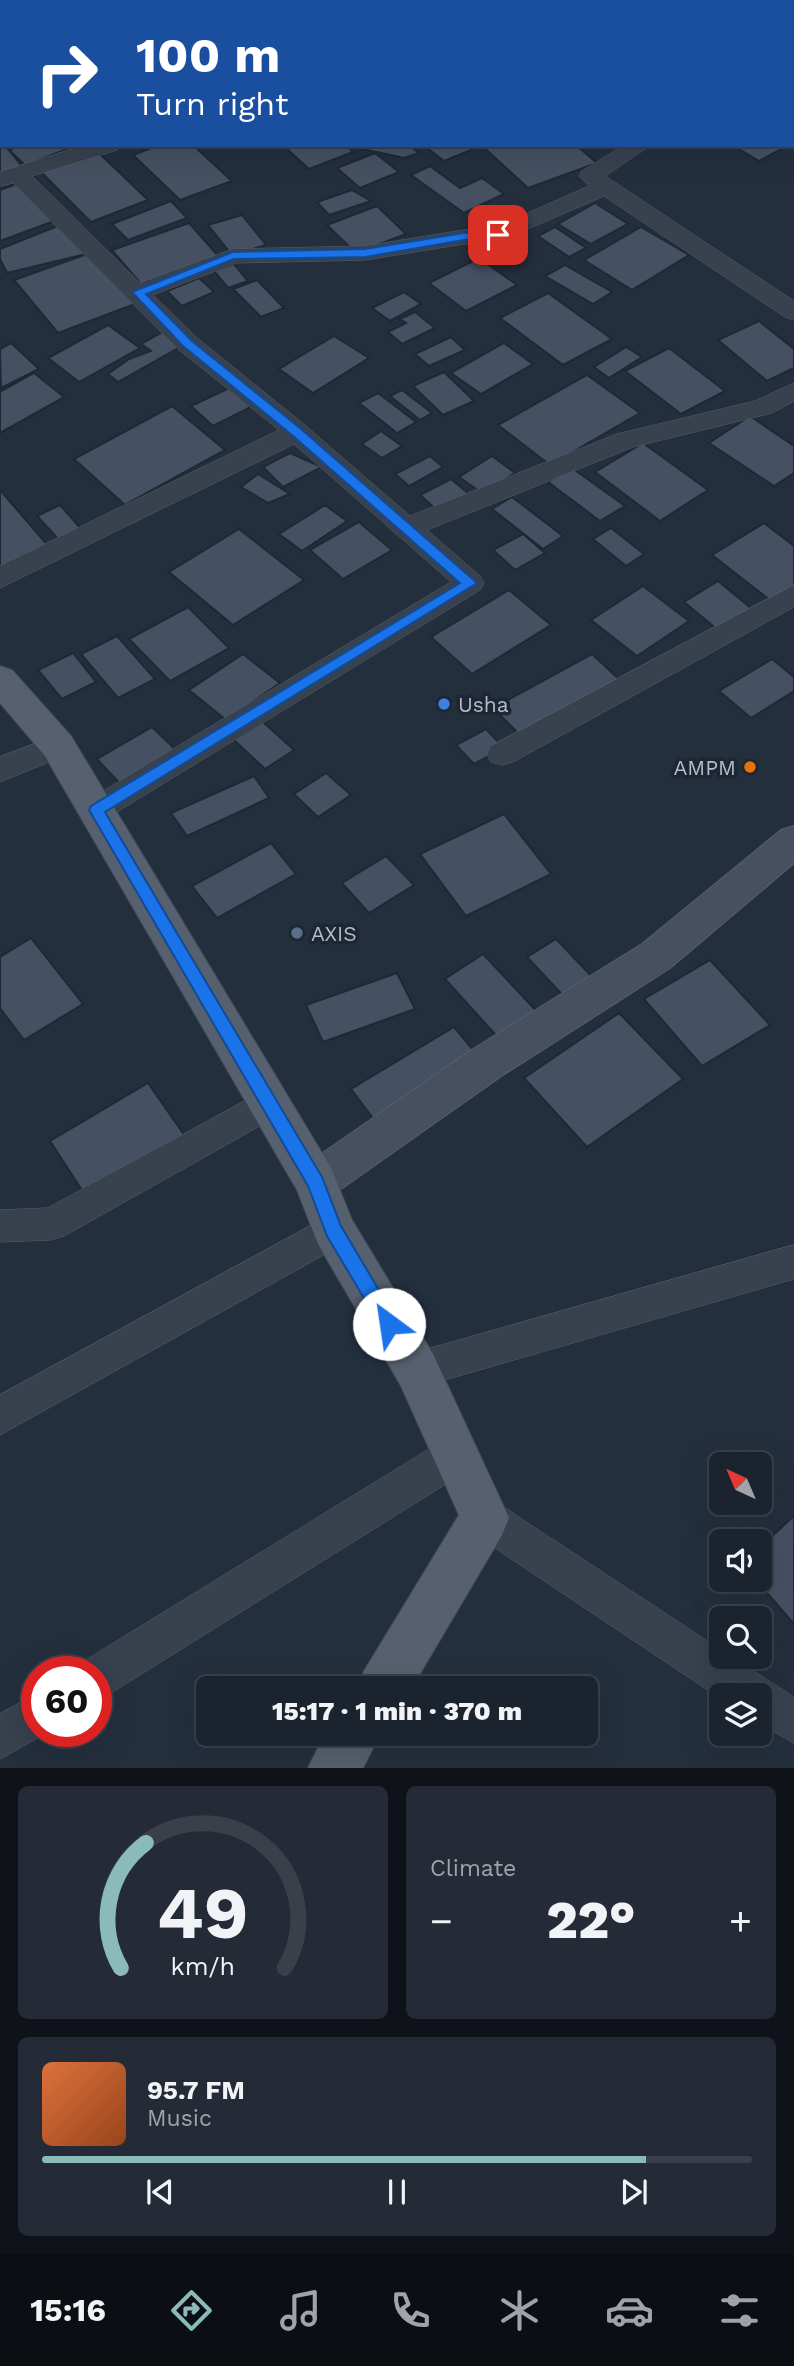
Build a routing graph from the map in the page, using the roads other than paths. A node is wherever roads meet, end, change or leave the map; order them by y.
1 (102, 147) edge
2 (637, 147) edge
3 (9, 176) edge
4 (606, 187) junction
5 (138, 292) junction
6 (794, 312) edge
7 (794, 391) edge
8 (297, 432) junction
9 (406, 528) junction
10 (0, 579) edge
11 (794, 595) edge
12 (0, 678) edge
13 (58, 746) junction
14 (502, 754) dead end
15 (0, 770) edge
16 (96, 810) junction
17 (794, 841) edge
18 (269, 1103) junction
19 (316, 1182) junction
20 (0, 1226) edge
21 (334, 1230) junction
22 (794, 1262) edge
23 (417, 1370) junction
24 (0, 1416) edge
25 (456, 1455) junction
26 (485, 1518) junction
27 (112, 1668) edge
28 (390, 1676) edge
29 (734, 1683) edge
30 (772, 1707) edge
31 (794, 1722) edge
32 (21, 1725) edge
33 (0, 1738) edge
34 (347, 1746) edge
35 (334, 1768) edge

1 - 3 street
2 - 4 street
3 - 5 street
4 - 5 street
4 - 6 street
5 - 8 street
7 - 9 street
8 - 9 street
8 - 10 street
9 - 16 street
11 - 14 street
12 - 13 main road
13 - 15 street
13 - 16 main road
16 - 18 main road
17 - 19 street
18 - 19 main road
18 - 20 street
19 - 21 main road
21 - 23 main road
21 - 24 street
22 - 23 street
23 - 25 main road
25 - 26 main road
25 - 27 street
26 - 28 main road
26 - 29 street
30 - 31 street
32 - 33 street
34 - 35 main road

